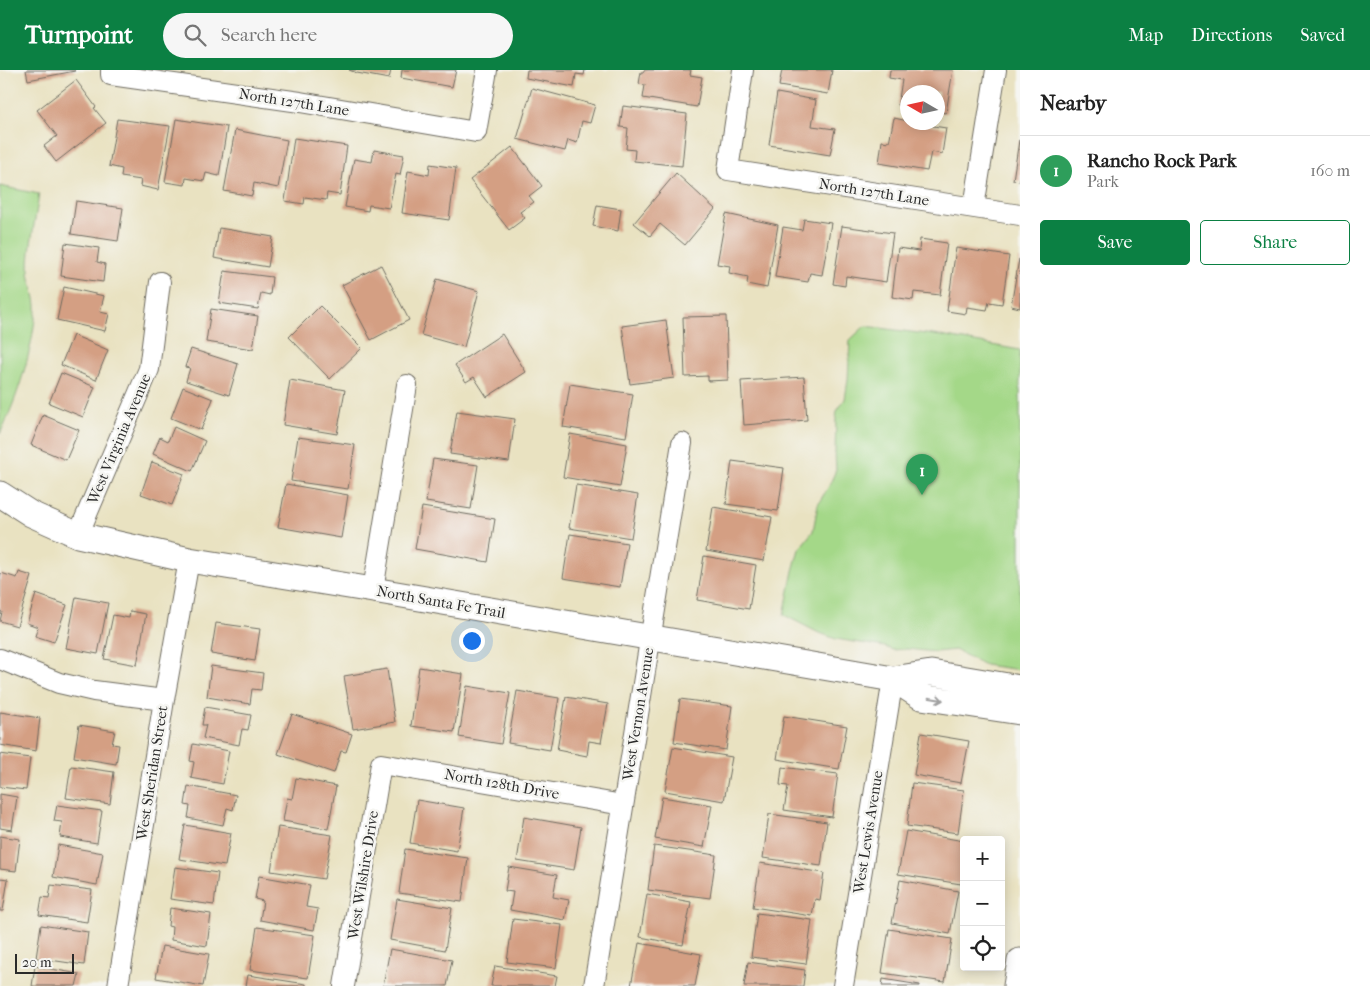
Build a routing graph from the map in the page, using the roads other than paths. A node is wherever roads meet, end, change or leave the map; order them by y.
1 (487, 70) edge
2 (743, 70) edge
3 (996, 70) edge
4 (111, 72) edge
5 (974, 207) junction
6 (1020, 215) edge
7 (160, 282) dead end
8 (407, 385) dead end
9 (682, 442) dead end
10 (0, 494) edge
11 (78, 535) junction
12 (189, 560) junction
13 (372, 590) junction
14 (651, 637) junction
15 (0, 659) edge
16 (893, 679) junction
17 (1020, 688) edge
18 (164, 700) junction
19 (1020, 712) edge
20 (381, 764) joint
21 (623, 805) junction
22 (1020, 961) edge
23 (118, 986) edge
24 (344, 986) edge
25 (594, 986) edge
26 (843, 986) edge
27 (1016, 986) edge

1 - 4 street, North 127th Lane
2 - 5 street, North 127th Lane
3 - 5 street
5 - 6 street, North 127th Lane
7 - 11 street, West Virginia Avenue
8 - 13 street
9 - 14 street, West Vernon Avenue
10 - 11 street, North Santa Fe Trail
11 - 12 street, North Santa Fe Trail
12 - 13 street, North Santa Fe Trail
12 - 18 street, West Sheridan Street
13 - 14 street, North Santa Fe Trail
14 - 16 street, North Santa Fe Trail
14 - 21 street, West Vernon Avenue
15 - 18 street
16 - 17 street, North Santa Fe Trail
16 -> 19 street, North Santa Fe Trail
16 - 26 street, West Lewis Avenue
18 - 23 street, West Sheridan Street
20 - 21 street, North 128th Drive
20 - 24 street, West Wilshire Drive
21 - 25 street, West Vernon Avenue
22 - 27 street

